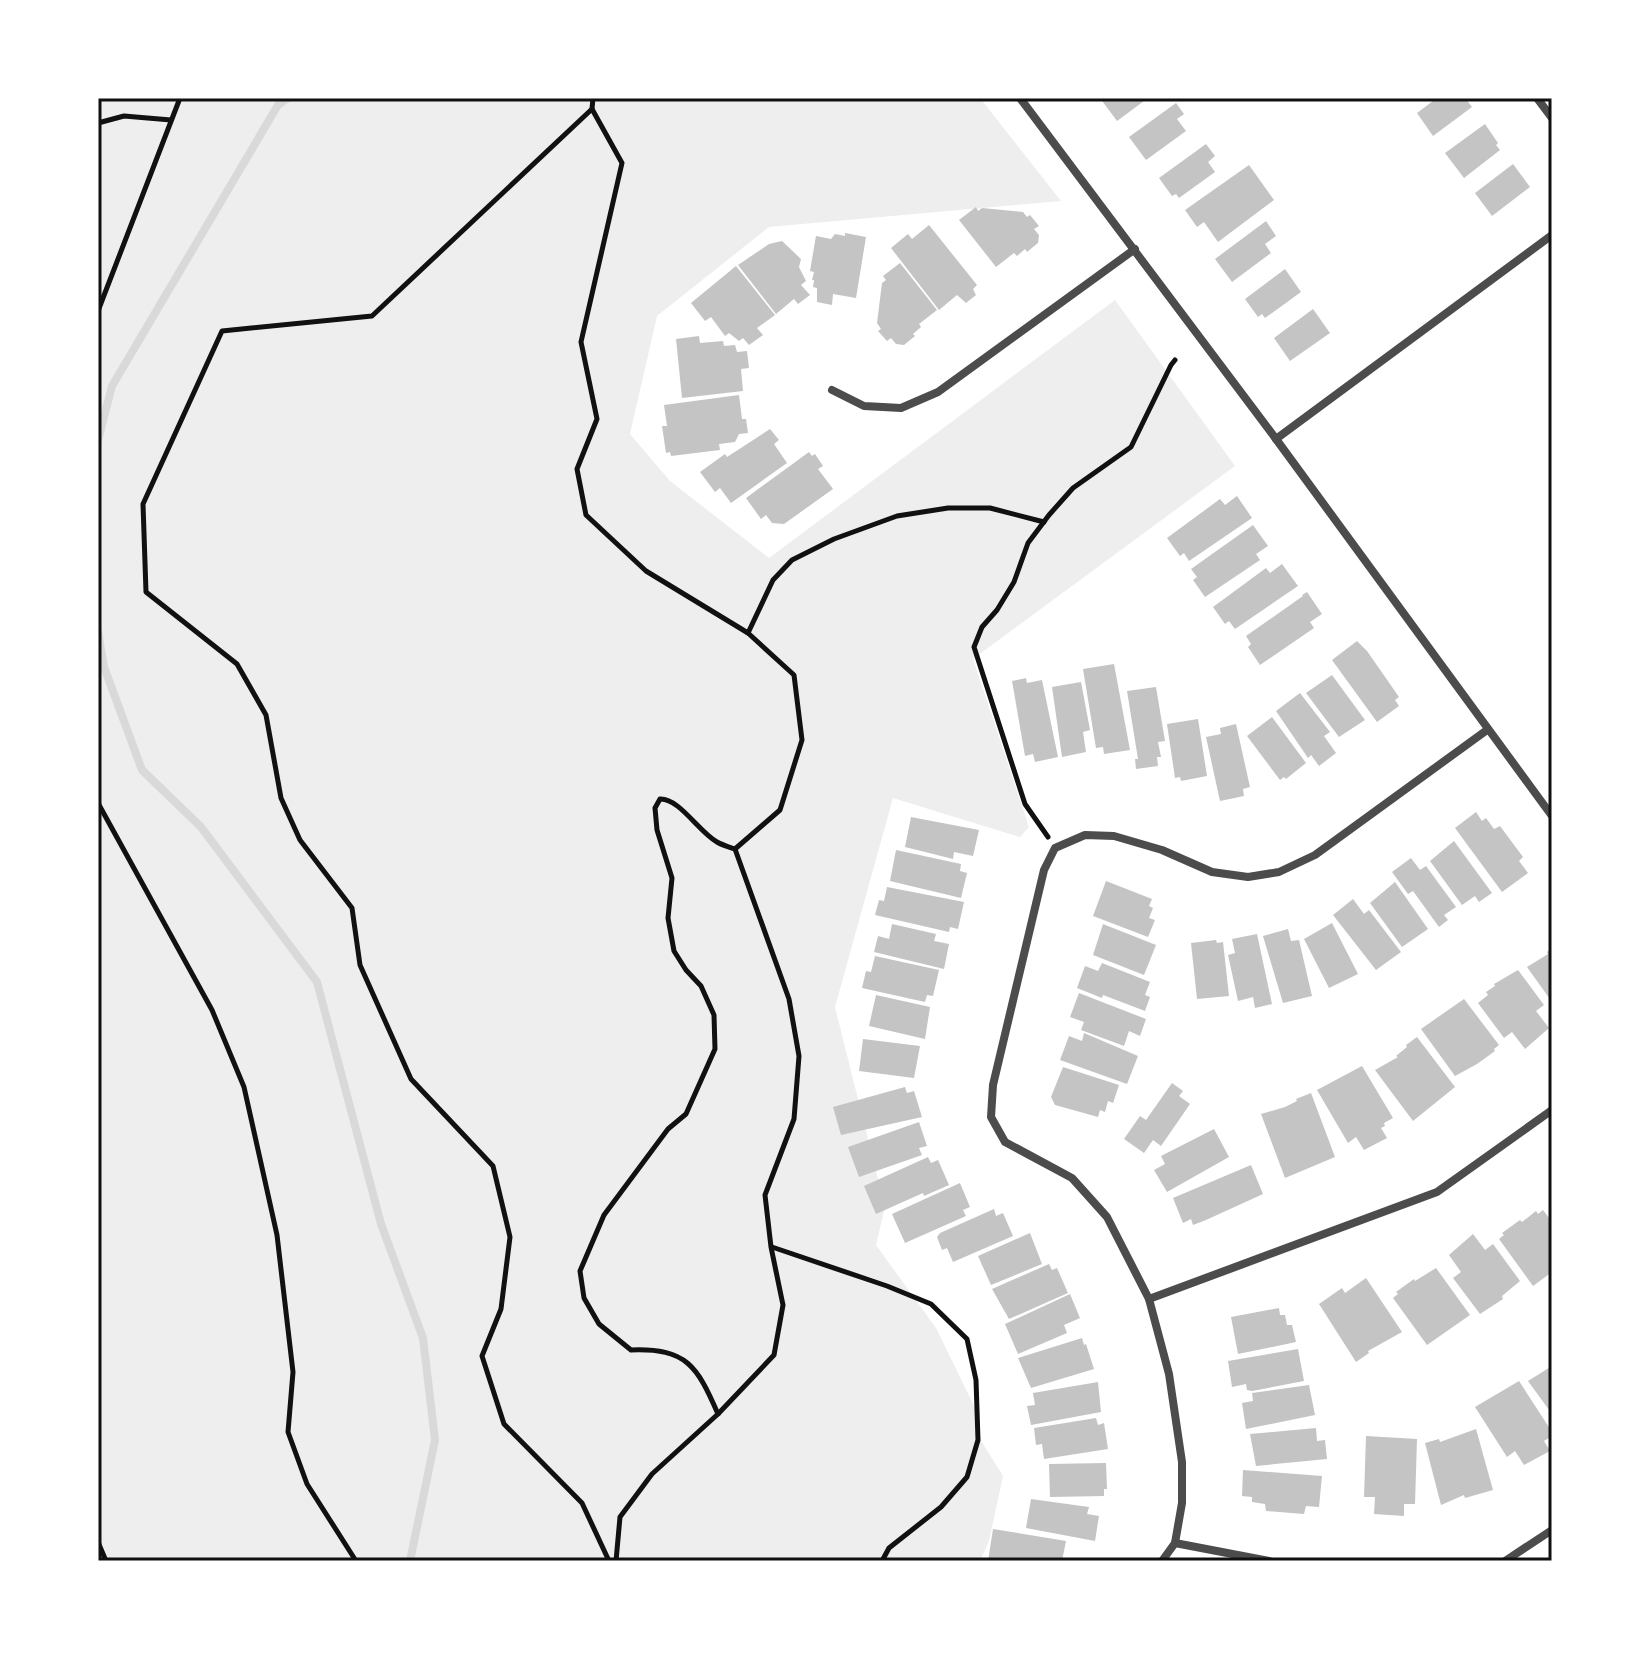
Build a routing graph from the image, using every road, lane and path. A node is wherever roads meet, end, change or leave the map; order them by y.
1 (180, 98) edge
2 (593, 98) edge
3 (1020, 98) edge
4 (1537, 98) edge
5 (592, 109) junction
6 (1552, 118) edge
7 (171, 120) junction
8 (98, 123) edge
9 (1552, 235) edge
10 (1135, 249) junction
11 (98, 311) edge
12 (1175, 360) dead end
13 (832, 390) dead end
14 (1276, 439) junction
15 (1044, 522) junction
16 (748, 633) junction
17 (1487, 730) junction
18 (98, 803) edge
19 (1552, 816) edge
20 (1055, 848) junction
21 (735, 849) junction
22 (1552, 1110) edge
23 (771, 1247) junction
24 (1149, 1299) junction
25 (718, 1414) junction
26 (1552, 1530) edge
27 (98, 1542) edge
28 (1175, 1543) junction
29 (106, 1561) edge
30 (356, 1561) edge
31 (609, 1561) edge
32 (616, 1561) edge
33 (882, 1561) edge
34 (1162, 1561) edge
35 (1269, 1561) edge
36 (1505, 1561) edge

1 - 7 path
2 - 5 path
3 - 10 street
4 - 6 street
5 - 16 path
5 - 31 path
7 - 8 path
7 - 11 path
9 - 14 street
10 - 13 street
10 - 14 street
12 - 15 path
14 - 17 street
15 - 16 path
15 - 20 path
16 - 21 path
17 - 19 street
17 - 20 street
18 - 30 path
20 - 24 street
21 - 23 path
21 - 25 path
22 - 24 street
23 - 25 path
23 - 33 path
24 - 28 street
25 - 32 path
26 - 36 street
27 - 29 path
28 - 34 street
28 - 35 street

